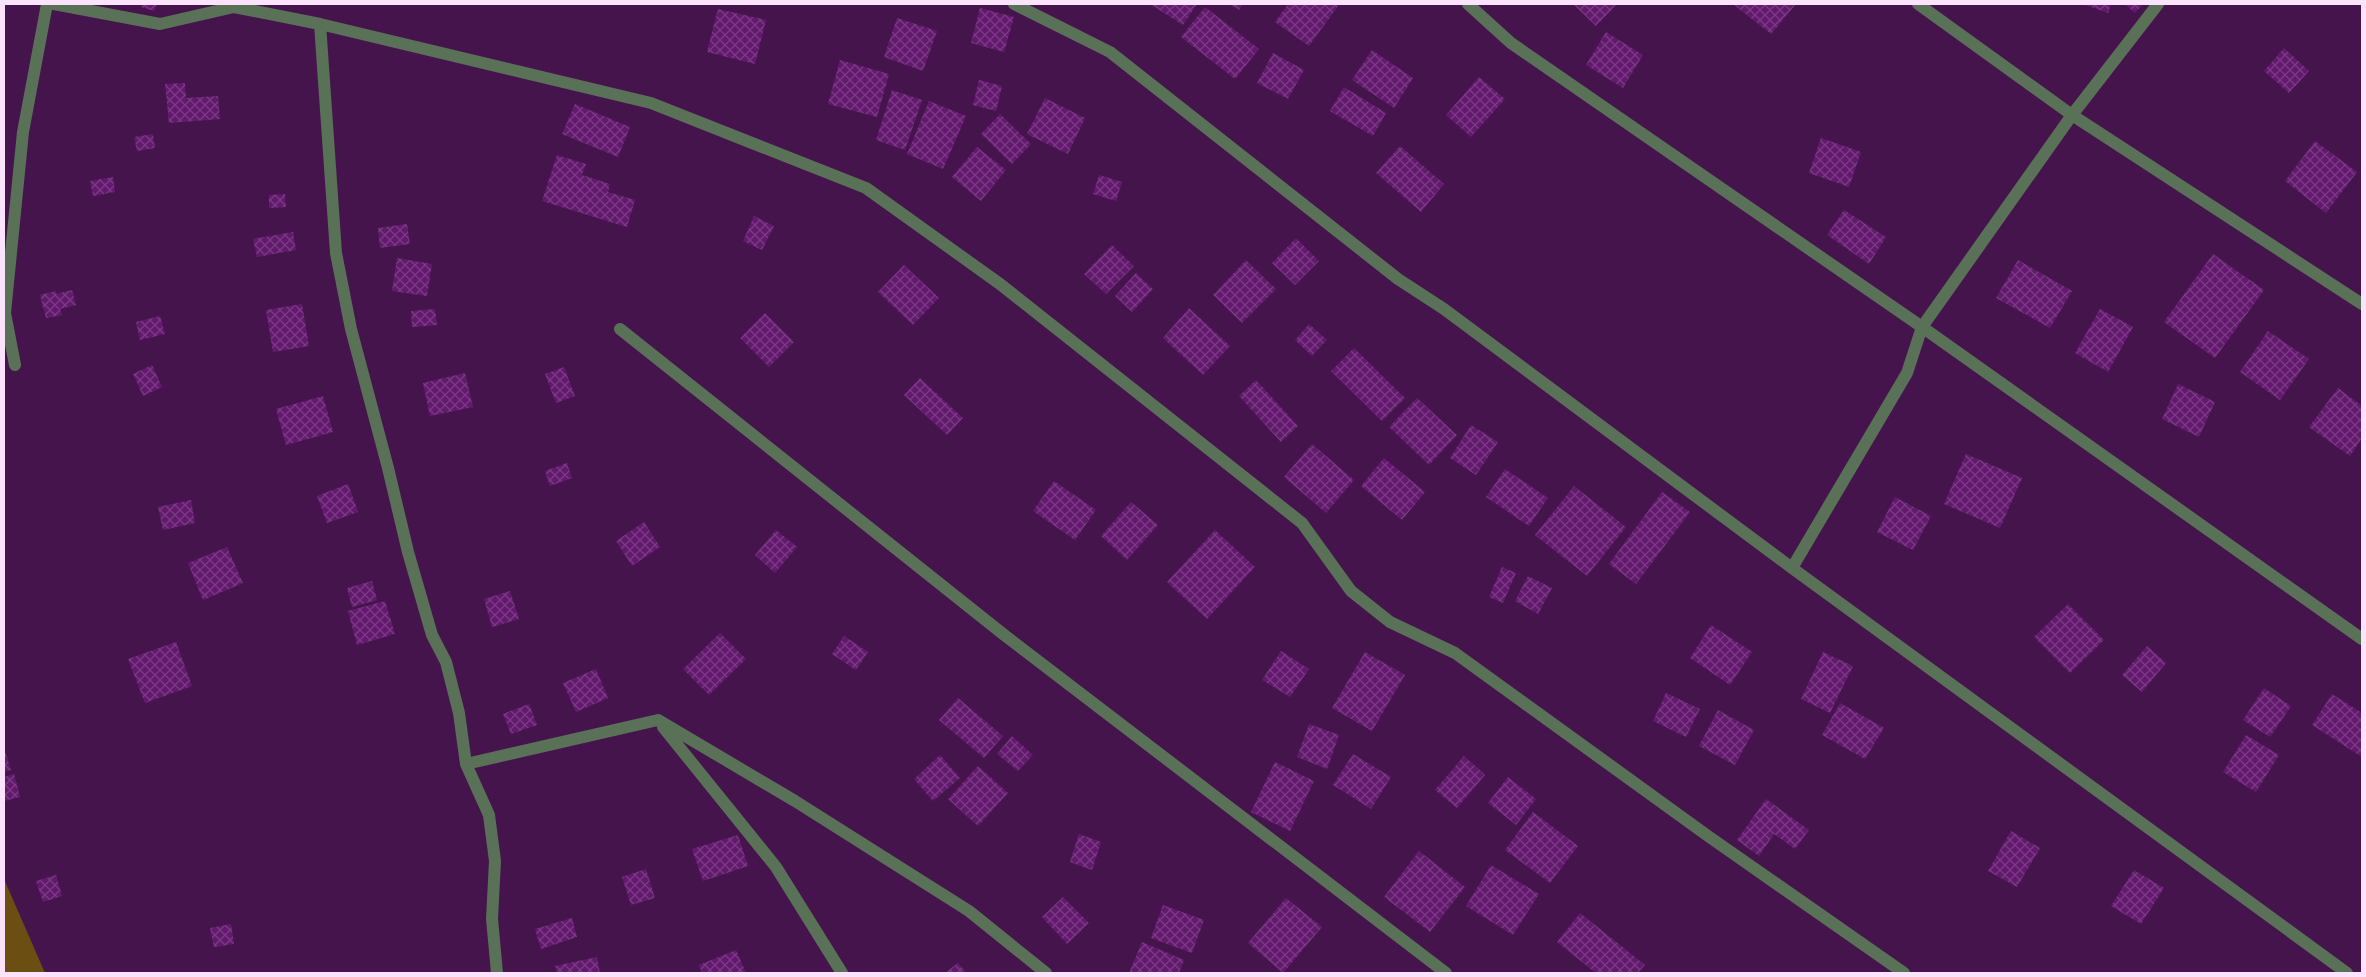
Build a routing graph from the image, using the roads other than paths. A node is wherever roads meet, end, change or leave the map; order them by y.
1 (47, 4) edge
2 (54, 4) edge
3 (1014, 4) edge
4 (1468, 4) edge
5 (1918, 4) edge
6 (2158, 4) edge
7 (235, 6) edge
8 (320, 24) junction
9 (2072, 115) junction
10 (2362, 304) edge
11 (1922, 327) junction
12 (620, 329) dead end
13 (15, 365) dead end
14 (1792, 568) junction
15 (2362, 640) edge
16 (658, 720) junction
17 (466, 764) junction
18 (496, 973) edge
19 (842, 973) edge
20 (1046, 973) edge
21 (1446, 973) edge
22 (1904, 973) edge
23 (2348, 973) edge

1 - 13 street
2 - 7 street
3 - 14 street
4 - 11 street
5 - 9 street
6 - 9 street
7 - 8 street
8 - 17 street
8 - 22 street
9 - 10 street
9 - 11 street
11 - 14 street
11 - 15 street
12 - 21 street
14 - 23 street
16 - 17 street
16 - 19 street
16 - 20 street
17 - 18 street

